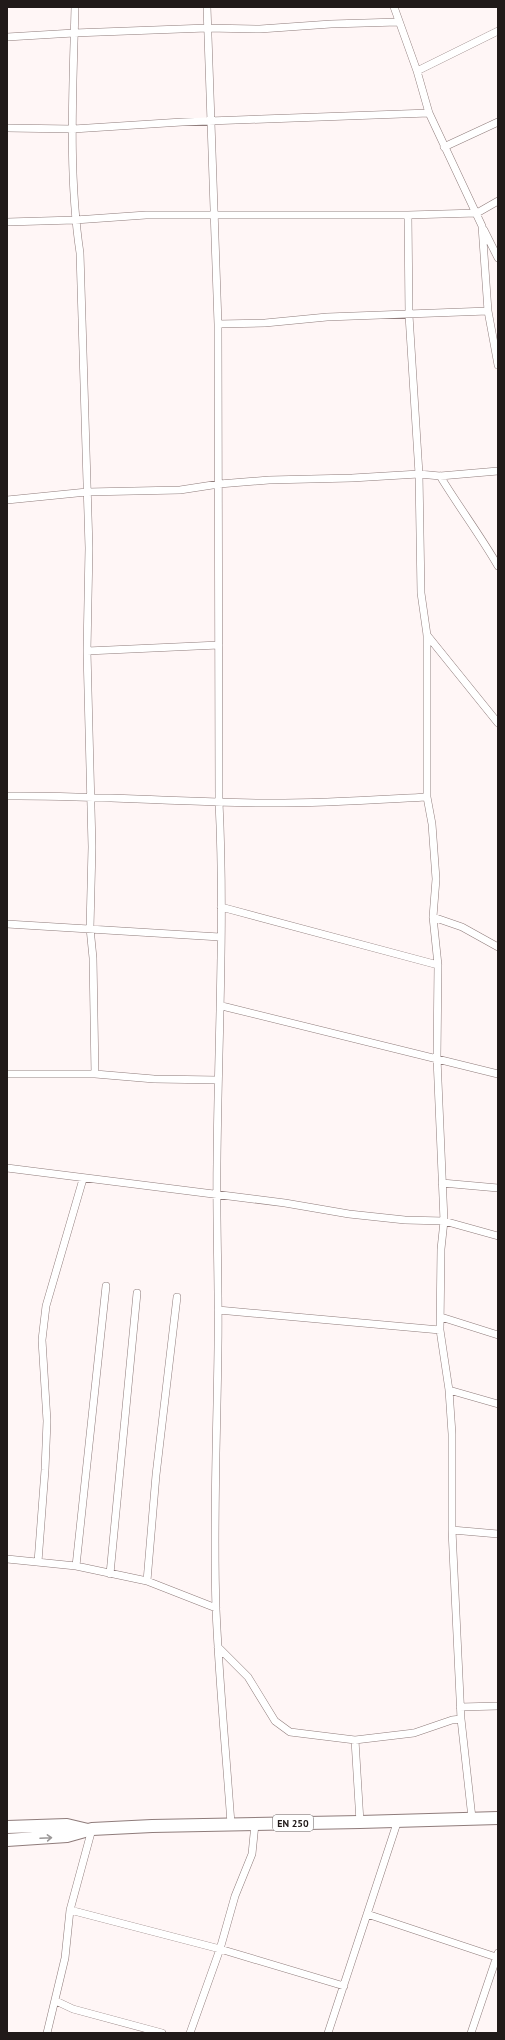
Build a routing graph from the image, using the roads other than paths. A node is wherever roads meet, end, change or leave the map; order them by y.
1 (75, 7) edge
2 (207, 7) edge
3 (394, 7) edge
4 (398, 22) junction
5 (206, 28) junction
6 (498, 31) edge
7 (74, 33) junction
8 (7, 37) edge
9 (417, 71) junction
10 (429, 113) junction
11 (211, 121) junction
12 (498, 122) edge
13 (7, 128) edge
14 (73, 129) junction
15 (444, 147) junction
16 (498, 201) edge
17 (477, 213) junction
18 (408, 215) junction
19 (213, 216) junction
20 (75, 220) junction
21 (7, 222) edge
22 (482, 226) junction
23 (498, 258) edge
24 (488, 311) junction
25 (409, 315) junction
26 (218, 324) junction
27 (498, 365) edge
28 (498, 471) edge
29 (419, 474) junction
30 (440, 476) junction
31 (219, 484) junction
32 (87, 492) junction
33 (7, 500) edge
34 (498, 566) edge
35 (427, 635) junction
36 (219, 644) junction
37 (87, 651) junction
38 (498, 723) edge
39 (7, 796) edge
40 (91, 797) junction
41 (426, 797) junction
42 (219, 802) junction
43 (221, 907) junction
44 (433, 917) junction
45 (7, 924) edge
46 (90, 928) junction
47 (220, 937) junction
48 (498, 947) edge
49 (438, 965) junction
50 (222, 1006) junction
51 (437, 1058) junction
52 (7, 1074) edge
53 (95, 1074) junction
54 (498, 1074) edge
55 (218, 1080) junction
56 (7, 1168) edge
57 (83, 1179) junction
58 (442, 1183) junction
59 (498, 1188) edge
60 (217, 1195) junction
61 (444, 1221) junction
62 (498, 1236) edge
63 (106, 1286) dead end
64 (137, 1293) dead end
65 (177, 1297) dead end
66 (218, 1310) junction
67 (440, 1317) junction
68 (440, 1330) junction
69 (498, 1335) edge
70 (449, 1390) junction
71 (498, 1404) edge
72 (452, 1530) junction
73 (498, 1534) edge
74 (7, 1559) edge
75 (38, 1562) junction
76 (76, 1566) junction
77 (110, 1574) junction
78 (147, 1581) junction
79 (216, 1608) junction
80 (218, 1647) junction
81 (498, 1706) edge
82 (460, 1707) junction
83 (461, 1719) junction
84 (354, 1740) junction
85 (472, 1818) junction
86 (498, 1818) edge
87 (398, 1820) junction
88 (360, 1822) junction
89 (231, 1824) junction
90 (255, 1824) junction
91 (7, 1827) edge
92 (90, 1830) junction
93 (7, 1840) edge
94 (70, 1910) junction
95 (367, 1914) junction
96 (220, 1949) junction
97 (497, 1955) edge
98 (344, 1986) junction
99 (56, 2001) junction
100 (47, 2033) edge
101 (162, 2033) edge
102 (190, 2033) edge
103 (328, 2033) edge
104 (471, 2033) edge

1 - 7 street
2 - 5 street
3 - 4 street
4 - 5 street
4 - 9 street
5 - 7 street
5 - 11 street
6 - 9 street
7 - 8 street
7 - 14 street
9 - 10 street
10 - 11 street
10 - 15 street
11 - 14 street
11 - 19 street
12 - 15 street
13 - 14 street
14 - 20 street
15 - 17 street
16 - 17 street
17 - 18 street
17 - 22 street
18 - 19 street
18 - 25 street
19 - 20 street
19 - 26 street
20 - 21 street
20 - 32 street
22 - 23 street
22 - 24 street
24 - 25 street
24 - 27 street
25 - 26 street
25 - 29 street
26 - 31 street
28 - 30 street
29 - 30 street
29 - 31 street
29 - 35 street
30 - 34 street
31 - 32 street
31 - 36 street
32 - 33 street
32 - 37 street
35 - 38 street
35 - 41 street
36 - 37 street
36 - 42 street
37 - 40 street
39 - 40 street
40 - 42 street
40 - 46 street
41 - 42 street
41 - 44 street
42 - 43 street
43 - 47 street
43 - 49 street
44 - 48 street
44 - 49 street
45 - 46 street
46 - 47 street
46 - 53 street
47 - 50 street
49 - 51 street
50 - 51 street
50 - 55 street
51 - 54 street
51 - 58 street
52 - 53 street
53 - 55 street
55 - 60 street
56 - 57 street
57 - 60 street
57 - 75 street
58 - 59 street
58 - 61 street
60 - 61 street
60 - 66 street
61 - 62 street
61 - 67 street
63 - 76 street
64 - 77 street
65 - 78 street
66 - 68 street
66 - 79 street
67 - 68 street
67 - 69 street
68 - 70 street
70 - 71 street
70 - 72 street
72 - 73 street
72 - 82 street
74 - 75 street
75 - 76 street
76 - 77 street
77 - 78 street
78 - 79 street
79 - 80 street
80 - 84 street
80 - 89 street
81 - 82 street
82 - 83 street
83 - 84 street
83 - 85 street
84 - 88 street
85 - 86 main road, EN 250
85 - 87 main road, EN 250
87 - 88 main road, EN 250
87 - 95 street
88 - 90 main road, EN 250
89 - 90 main road, EN 250
89 - 92 main road, EN 250
90 - 96 street
91 - 92 main road, EN 250
93 -> 92 main road, EN 250
92 - 94 street
94 - 96 street
94 - 99 street
95 - 97 street
95 - 98 street
96 - 98 street
96 - 102 street
97 - 104 street
98 - 103 street
99 - 100 street
99 - 101 street

